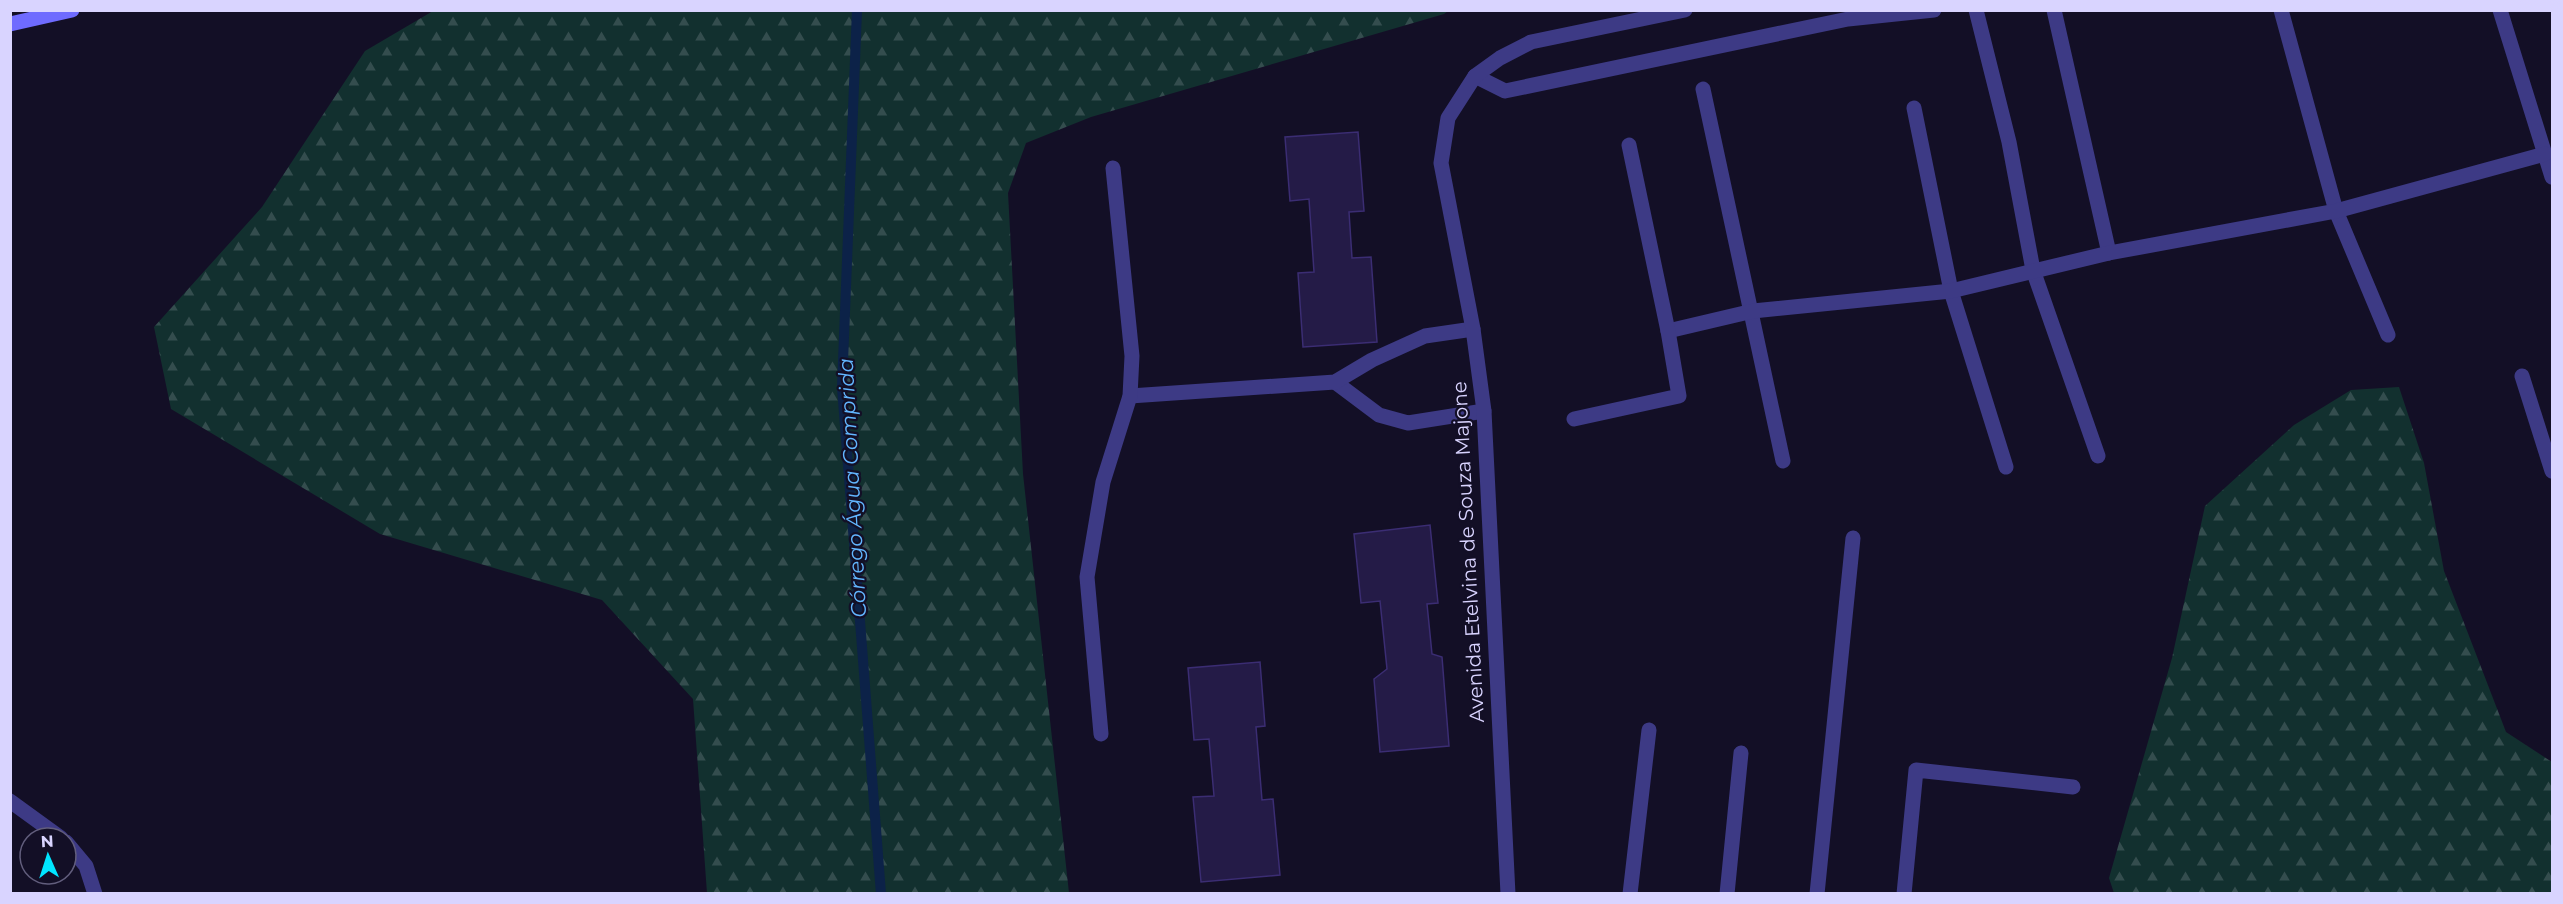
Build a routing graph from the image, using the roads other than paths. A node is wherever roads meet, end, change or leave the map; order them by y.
1 (72, 10) edge
2 (1685, 10) edge
3 (1934, 10) edge
4 (1976, 10) edge
5 (2054, 10) edge
6 (2281, 10) edge
7 (2500, 10) edge
8 (1848, 15) edge
9 (10, 24) edge
10 (1475, 76) junction
11 (1703, 89) dead end
12 (1914, 108) dead end
13 (1629, 145) dead end
14 (2546, 154) junction
15 (1113, 168) dead end
16 (2553, 177) edge
17 (2336, 211) junction
18 (2109, 253) junction
19 (2032, 270) junction
20 (1951, 291) junction
21 (1753, 311) junction
22 (1473, 329) junction
23 (1668, 331) junction
24 (2388, 335) dead end
25 (2522, 376) dead end
26 (1335, 382) junction
27 (1130, 396) junction
28 (1484, 411) junction
29 (1574, 419) dead end
30 (2098, 456) dead end
31 (1783, 461) dead end
32 (2006, 467) dead end
33 (2553, 471) edge
34 (1853, 538) dead end
35 (1649, 730) dead end
36 (1101, 734) dead end
37 (1741, 753) dead end
38 (2073, 788) dead end
39 (10, 801) edge
40 (44, 826) edge
41 (78, 856) edge
42 (95, 894) edge
43 (1508, 894) edge
44 (1630, 894) edge
45 (1727, 894) edge
46 (1817, 894) edge
47 (1904, 894) edge

1 - 9 main road
2 - 10 street
3 - 8 street
4 - 19 street
5 - 18 street
6 - 17 street
7 - 14 street
8 - 10 street
10 - 22 street, Avenida Etelvina de Souza Majone
11 - 21 street
12 - 20 street
13 - 23 street
14 - 16 street
14 - 17 street
15 - 27 street
17 - 18 street
17 - 24 street
18 - 19 street
19 - 20 street
19 - 30 street
20 - 21 street
20 - 32 street
21 - 23 street
21 - 31 street
22 - 26 street
22 - 28 street, Avenida Etelvina de Souza Majone
23 - 29 street
25 - 33 street
26 - 27 street
26 - 28 street
27 - 36 street
28 - 43 street, Avenida Etelvina de Souza Majone
34 - 46 street
35 - 44 street
37 - 45 street
38 - 47 street
39 - 40 street
41 - 42 street

